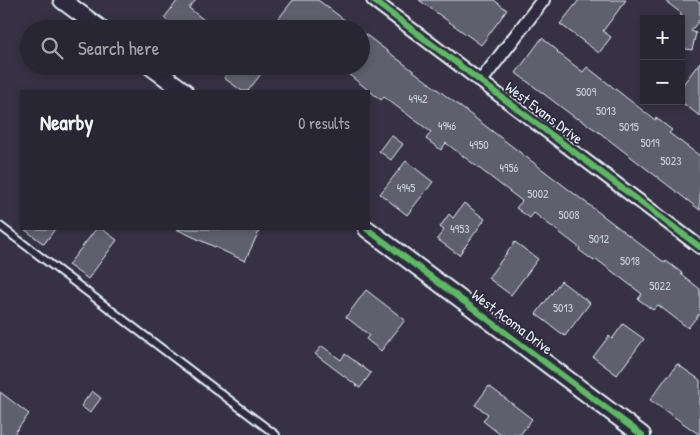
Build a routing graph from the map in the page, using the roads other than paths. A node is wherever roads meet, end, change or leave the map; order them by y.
1 (62, 0) edge
2 (373, 0) edge
3 (543, 0) edge
4 (88, 20) edge
5 (162, 75) edge
6 (481, 81) junction
7 (183, 90) edge
8 (0, 226) edge
9 (368, 230) edge
10 (700, 247) edge
11 (276, 435) edge
12 (642, 435) edge

1 - 4 street
2 - 6 street, West Evans Drive
3 - 6 street
5 - 7 street
6 - 10 street, West Evans Drive
8 - 11 lane
9 - 12 street, West Acoma Drive

